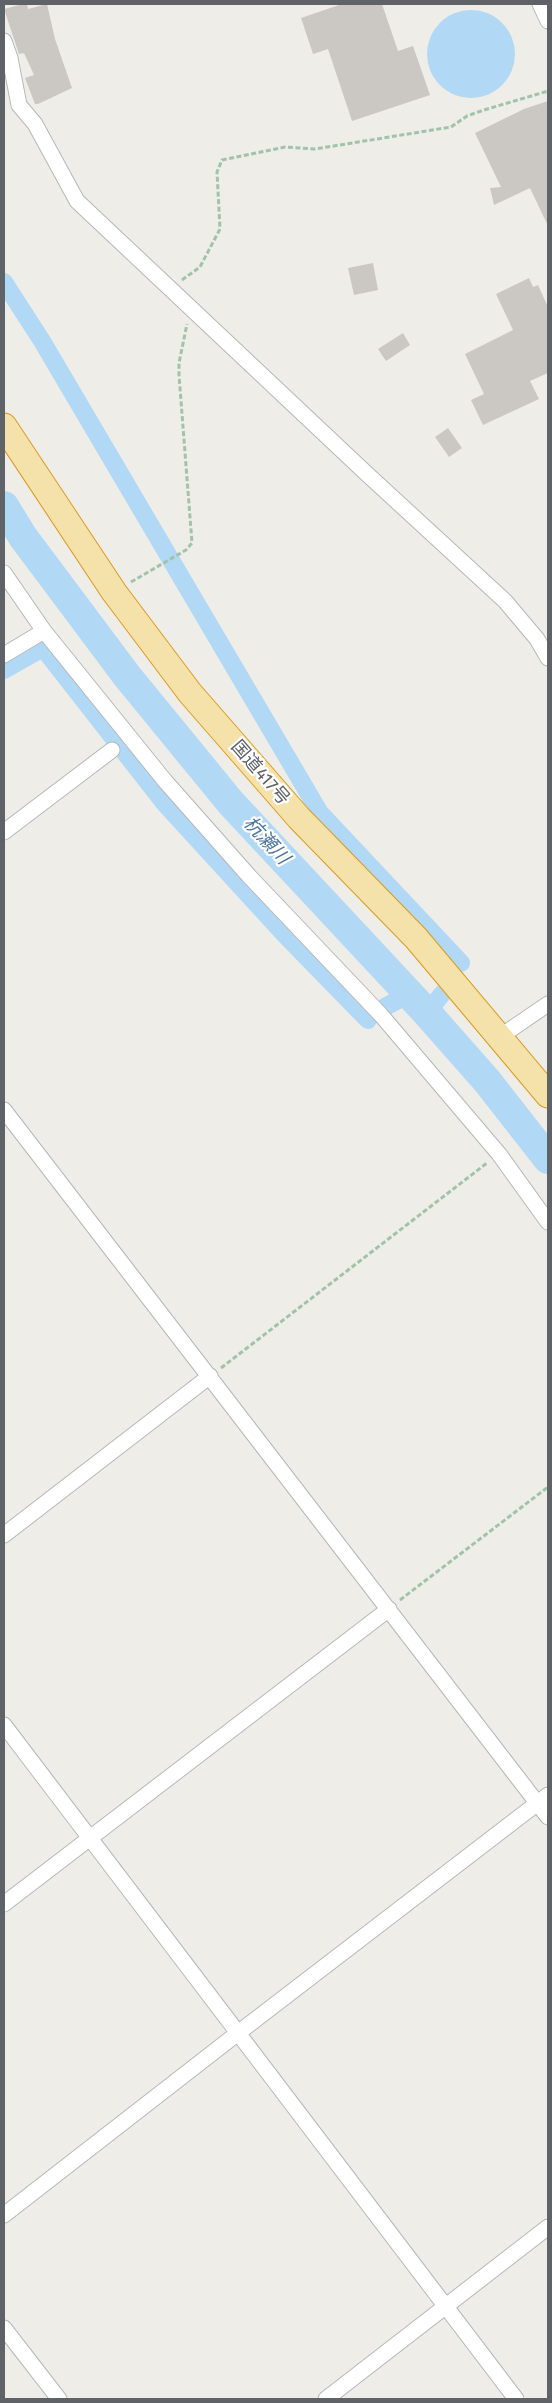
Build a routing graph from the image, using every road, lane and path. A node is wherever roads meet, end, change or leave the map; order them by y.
1 (540, 4) edge
2 (548, 21) edge
3 (4, 41) edge
4 (548, 91) edge
5 (167, 286) junction
6 (190, 308) junction
7 (4, 426) edge
8 (4, 573) edge
9 (114, 592) junction
10 (44, 631) junction
11 (4, 655) edge
12 (548, 658) edge
13 (112, 750) dead end
14 (4, 832) edge
15 (548, 1004) edge
16 (500, 1036) junction
17 (548, 1095) edge
18 (4, 1110) edge
19 (499, 1154) junction
20 (548, 1222) edge
21 (210, 1376) junction
22 (548, 1487) edge
23 (4, 1535) edge
24 (389, 1609) junction
25 (4, 1725) edge
26 (543, 1799) edge
27 (548, 1817) edge
28 (91, 1837) junction
29 (4, 1904) edge
30 (238, 2032) junction
31 (4, 2215) edge
32 (548, 2227) edge
33 (446, 2306) junction
34 (4, 2328) edge
35 (59, 2399) edge
36 (326, 2399) edge
37 (516, 2399) edge

1 - 2 street
3 - 5 street
4 - 5 path
5 - 6 street
6 - 9 path
6 - 12 street
7 - 9 highway, 国道417号
8 - 10 street
9 - 16 highway, 国道417号
10 - 11 street
10 - 19 street
13 - 14 street
15 - 16 street
16 - 17 highway, 国道417号
18 - 21 street
19 - 20 street
19 - 21 path
21 - 23 street
21 - 24 street
22 - 24 path
24 - 26 street
24 - 28 street
25 - 28 street
26 - 27 street
26 - 30 street
28 - 29 street
28 - 30 street
30 - 31 street
30 - 33 street
32 - 33 street
33 - 36 street
33 - 37 street
34 - 35 street

